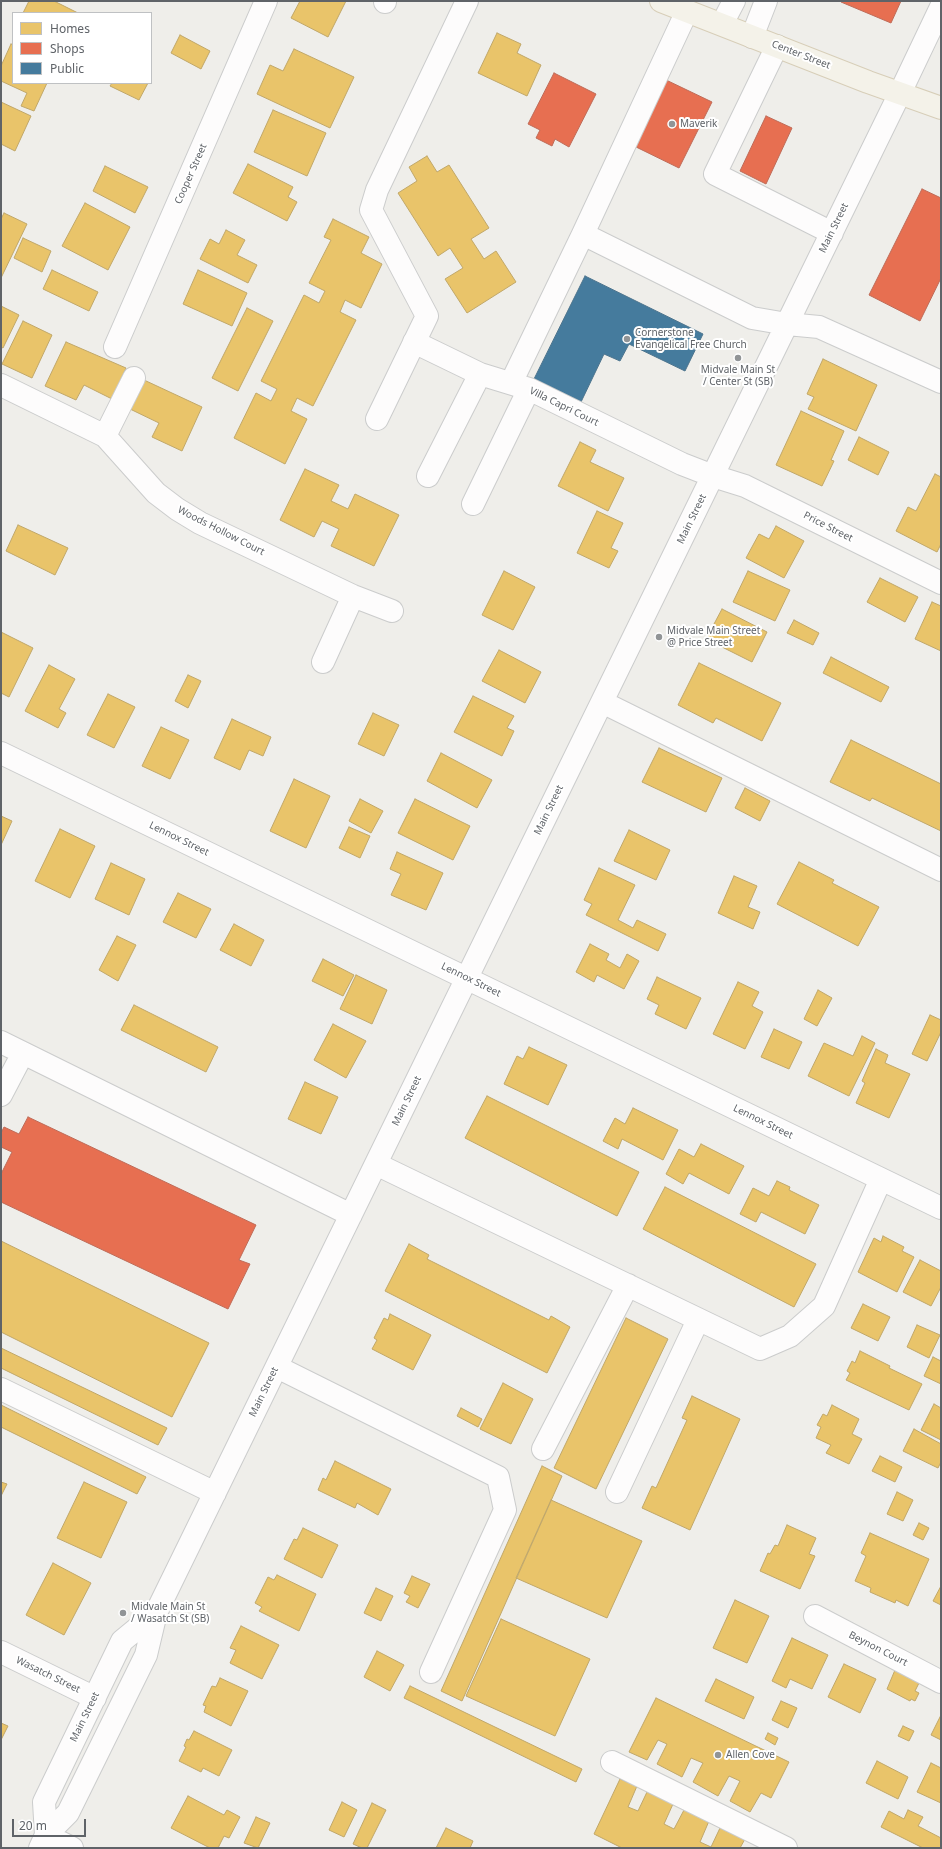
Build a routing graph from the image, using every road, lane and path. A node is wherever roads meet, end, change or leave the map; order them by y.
1 (266, 1) edge
2 (467, 1) edge
3 (661, 1) edge
4 (734, 1) edge
5 (766, 1) edge
6 (941, 7) edge
7 (687, 11) junction
8 (722, 24) junction
9 (752, 37) junction
10 (777, 46) junction
11 (900, 93) junction
12 (941, 108) edge
13 (832, 233) junction
14 (584, 234) junction
15 (787, 324) junction
16 (414, 342) junction
17 (115, 347) dead end
18 (480, 374) junction
19 (134, 378) dead end
20 (941, 382) edge
21 (1, 385) edge
22 (520, 386) junction
23 (377, 419) dead end
24 (105, 436) junction
25 (428, 476) dead end
26 (713, 476) junction
27 (473, 504) dead end
28 (941, 583) edge
29 (353, 596) junction
30 (392, 612) dead end
31 (323, 662) dead end
32 (602, 702) junction
33 (1, 753) edge
34 (941, 870) edge
35 (467, 978) junction
36 (1, 1042) edge
37 (23, 1053) junction
38 (1, 1095) edge
39 (376, 1164) junction
40 (881, 1179) junction
41 (941, 1208) edge
42 (351, 1215) junction
43 (628, 1286) junction
44 (698, 1320) junction
45 (277, 1367) junction
46 (1, 1389) edge
47 (543, 1449) dead end
48 (617, 1492) dead end
49 (215, 1493) junction
50 (156, 1613) junction
51 (815, 1616) dead end
52 (1, 1652) edge
53 (431, 1672) dead end
54 (941, 1682) edge
55 (95, 1698) junction
56 (612, 1762) dead end
57 (43, 1842) edge
58 (72, 1848) edge
59 (786, 1848) edge

1 - 17 street, Cooper Street
2 - 16 street
3 - 7 main road, Center Street
4 - 8 street
5 - 9 street
6 - 11 street, Main Street
7 - 8 main road, Center Street
7 - 14 street
8 - 9 main road, Center Street
9 - 10 main road, Center Street
10 - 11 main road, Center Street
10 - 13 street
11 - 12 main road, Center Street
11 - 13 street, Main Street
13 - 15 street, Main Street
14 - 15 street
14 - 22 street
15 - 20 street
15 - 26 street, Main Street
16 - 18 street, Villa Capri Court
16 - 23 street
18 - 22 street, Villa Capri Court
18 - 25 street
19 - 24 street
21 - 24 street, Woods Hollow Court
22 - 26 street, Villa Capri Court
22 - 27 street
24 - 29 street, Woods Hollow Court
26 - 28 street, Price Street
26 - 32 street, Main Street
29 - 30 street, Woods Hollow Court
29 - 31 street
32 - 34 street
32 - 35 street, Main Street
33 - 35 street, Lennox Street
35 - 39 street, Main Street
35 - 40 street, Lennox Street
36 - 37 street
37 - 38 street
37 - 42 street
39 - 42 street, Main Street
39 - 43 street
40 - 41 street, Lennox Street
40 - 44 street
42 - 45 street, Main Street
43 - 44 street
43 - 47 street
44 - 48 street
45 - 49 street, Main Street
45 - 53 street
46 - 49 street
49 - 50 street, Main Street
50 - 55 street, Main Street
50 - 57 street, Main Street
51 - 54 street, Beynon Court
52 - 55 street, Wasatch Street
55 - 57 street, Main Street
56 - 59 street
57 - 58 street

